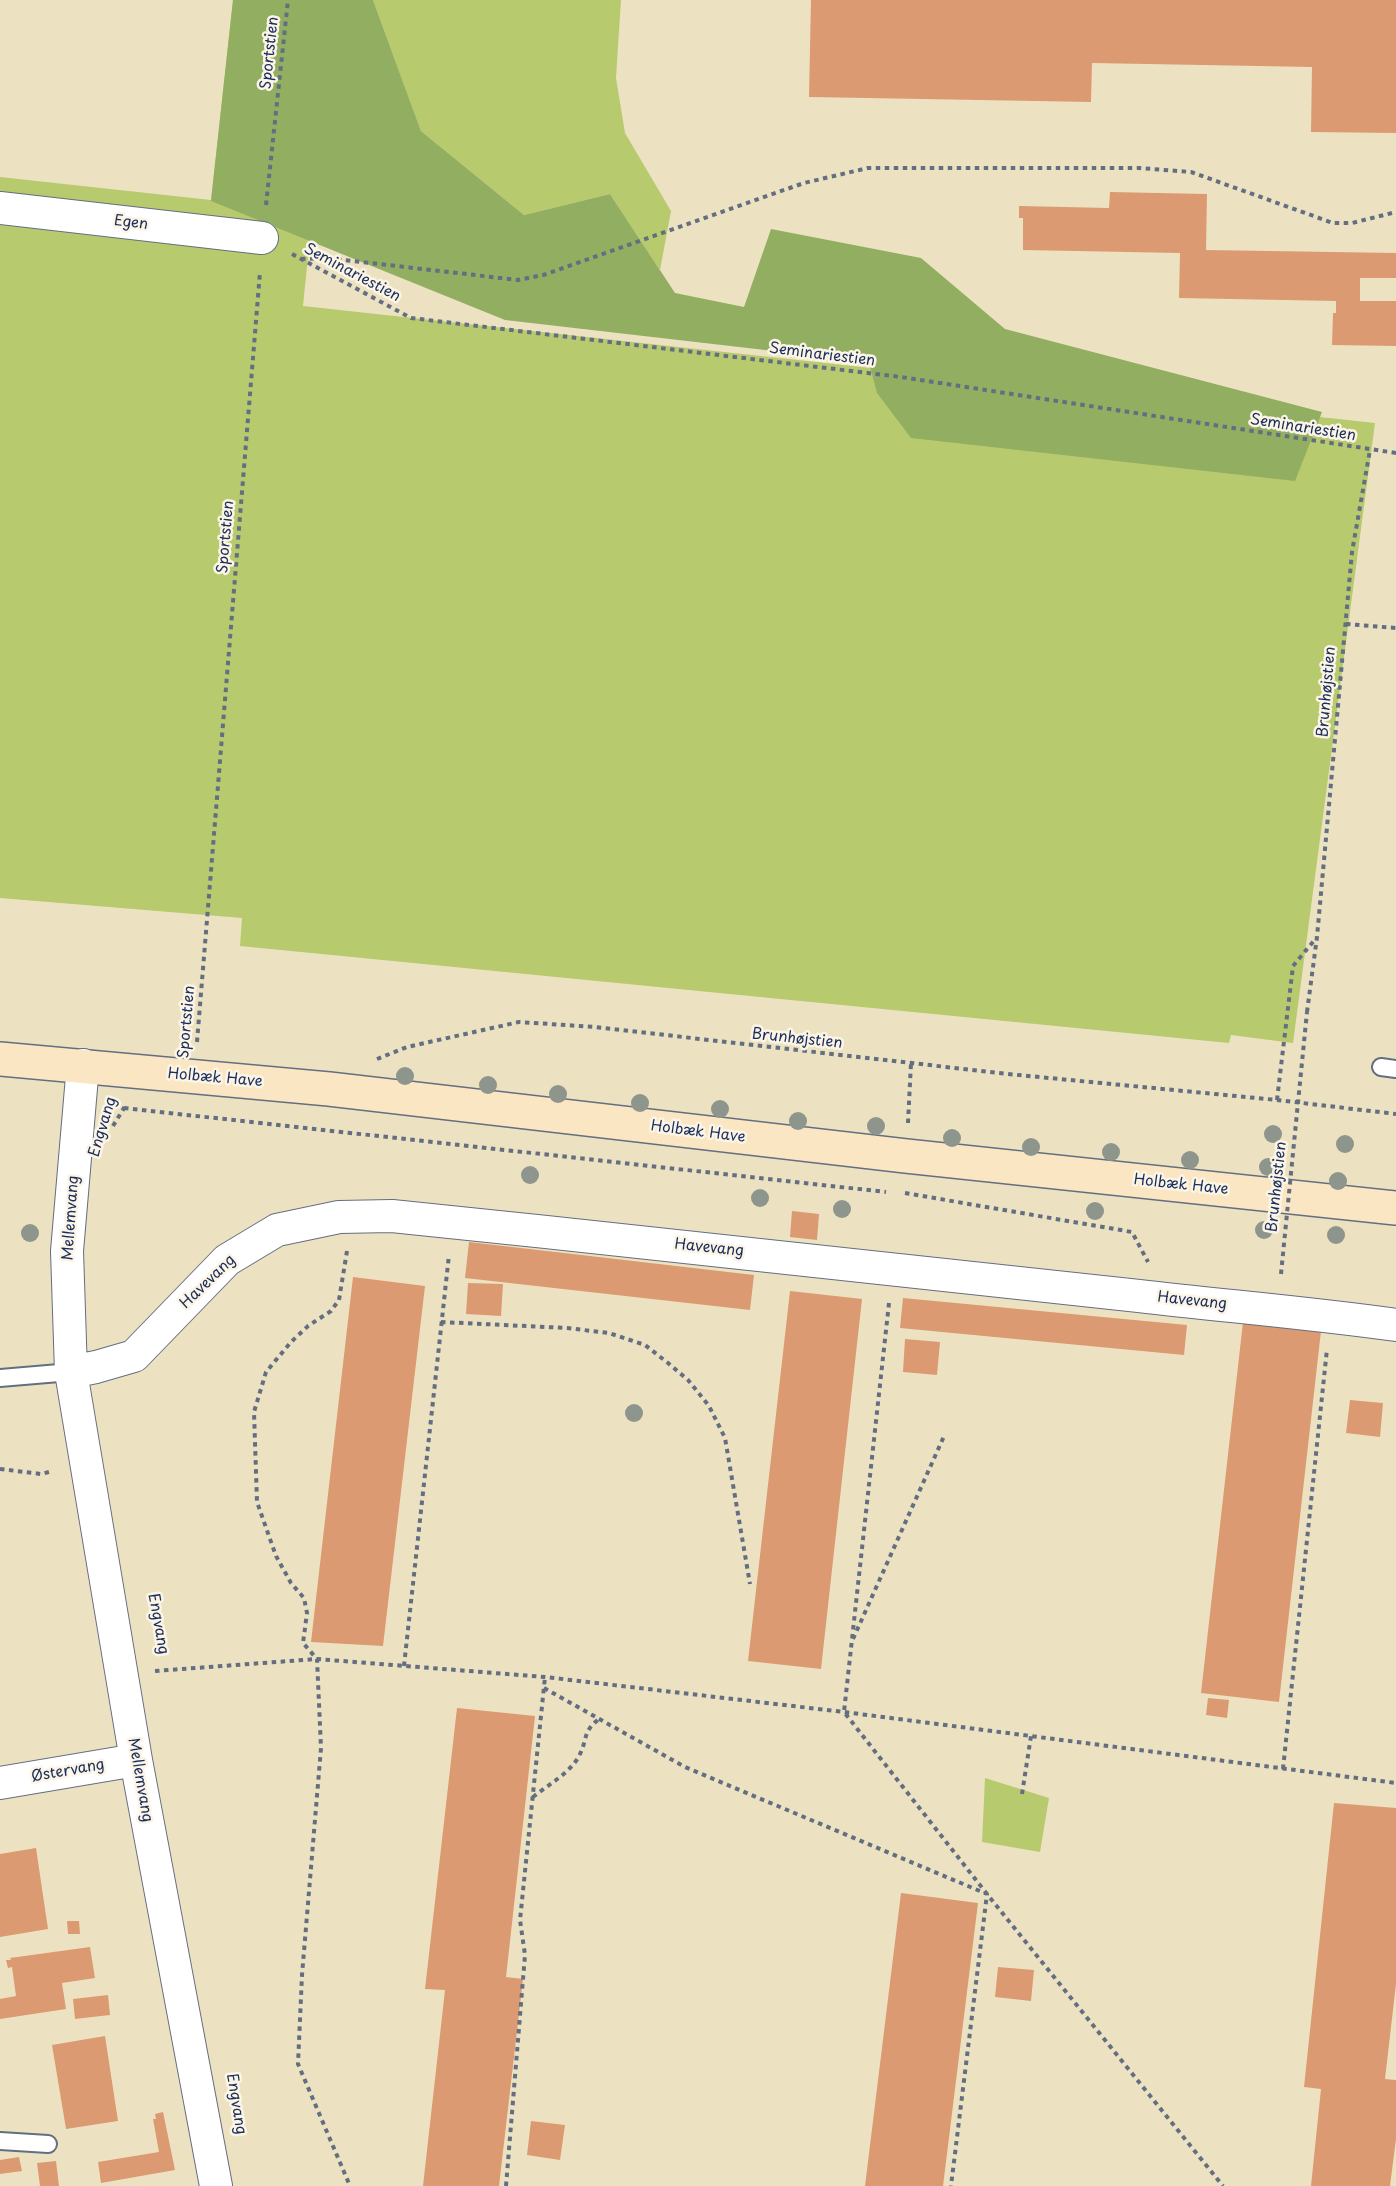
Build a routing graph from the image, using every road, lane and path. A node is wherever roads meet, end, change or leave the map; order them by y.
1 (288, 0) edge
2 (0, 208) edge
3 (1396, 212) edge
4 (262, 238) junction
5 (301, 259) junction
6 (1370, 450) junction
7 (1396, 453) edge
8 (1346, 624) junction
9 (1396, 628) edge
10 (1317, 937) junction
11 (0, 1059) edge
12 (376, 1059) dead end
13 (83, 1065) junction
14 (129, 1070) junction
15 (194, 1077) junction
16 (1277, 1100) junction
17 (124, 1108) junction
18 (1396, 1114) edge
19 (111, 1135) dead end
20 (893, 1192) dead end
21 (1396, 1208) edge
22 (339, 1217) junction
23 (452, 1222) junction
24 (893, 1267) junction
25 (1281, 1274) dead end
26 (1331, 1316) junction
27 (441, 1322) junction
28 (1396, 1325) edge
29 (71, 1372) junction
30 (0, 1378) edge
31 (945, 1434) dead end
32 (87, 1466) junction
33 (0, 1469) edge
34 (750, 1584) dead end
35 (851, 1643) junction
36 (317, 1659) junction
37 (404, 1666) junction
38 (545, 1677) junction
39 (156, 1683) dead end
40 (544, 1688) junction
41 (844, 1712) junction
42 (598, 1719) junction
43 (1032, 1736) junction
44 (136, 1760) junction
45 (1283, 1769) junction
46 (0, 1783) edge
47 (1396, 1783) edge
48 (1023, 1794) dead end
49 (533, 1798) junction
50 (987, 1894) junction
51 (0, 2141) edge
52 (48, 2144) dead end
53 (216, 2186) edge
54 (350, 2186) edge
55 (506, 2186) edge
56 (951, 2186) edge
57 (1223, 2186) edge

1 - 4 path, Sportstien
2 - 4 street, Egen
3 - 5 path
4 - 5 path, Seminariestien
4 - 15 path, Sportstien
5 - 6 path, Seminariestien
6 - 7 path, Seminariestien
6 - 8 path, Brunhøjstien
8 - 9 path
8 - 10 path, Brunhøjstien
10 - 16 path
10 - 25 path, Brunhøjstien, bridge
11 - 13 street, Holbæk Have
12 - 16 path, Brunhøjstien
13 - 14 street, Holbæk Have
13 - 29 street, Mellemvang
14 - 15 street, Holbæk Have
14 - 17 path, Engvang
15 - 21 street, Holbæk Have
16 - 18 path, Brunhøjstien
17 - 19 path, Engvang
17 - 20 path
22 - 23 street, Havevang
22 - 29 street, Havevang
22 - 36 path
23 - 24 street, Havevang
23 - 27 path
24 - 26 street, Havevang
24 - 35 path
26 - 28 street, Havevang
26 - 45 path
27 - 34 path
27 - 37 path
29 - 30 lane
29 - 32 street, Mellemvang
31 - 35 path
32 - 33 path
32 - 44 street, Mellemvang
35 - 41 path
36 - 37 path
36 - 39 path, Engvang
36 - 54 path
37 - 38 path
38 - 40 path
38 - 41 path
40 - 42 path
40 - 49 path
41 - 43 path
41 - 50 path
42 - 49 path
42 - 50 path
43 - 45 path
43 - 48 path
44 - 46 street, Østervang
44 - 53 street, Mellemvang
45 - 47 path
49 - 55 path
50 - 56 path
50 - 57 path
51 - 52 lane

